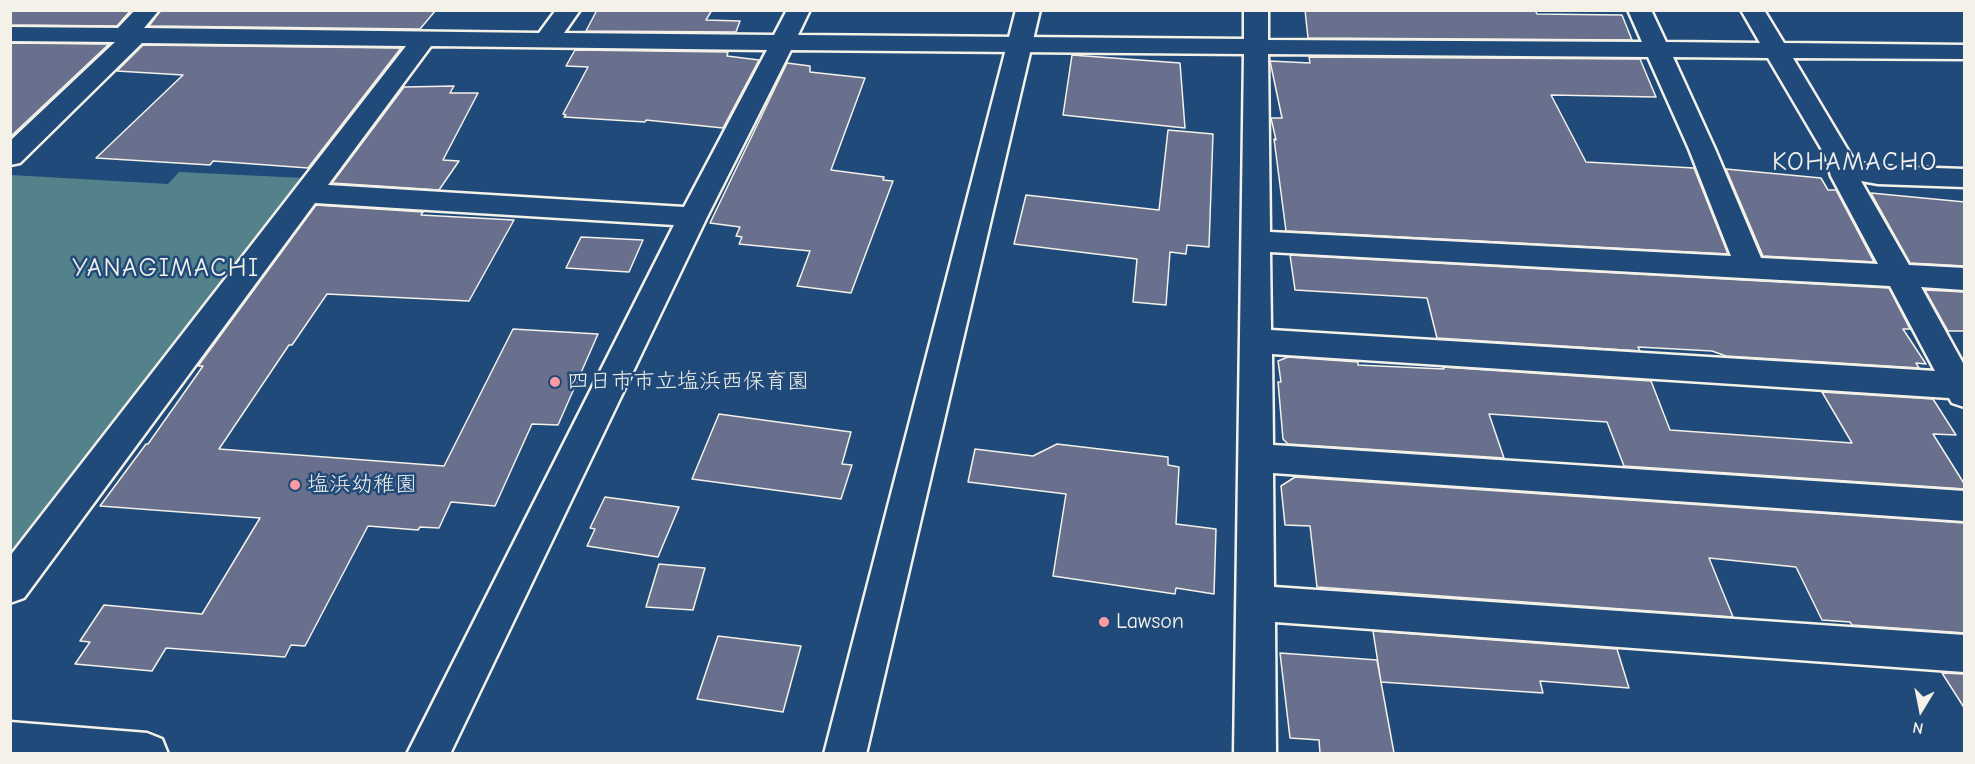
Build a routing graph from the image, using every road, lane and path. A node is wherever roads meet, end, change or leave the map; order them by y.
1 (148, 10) edge
2 (568, 10) edge
3 (799, 10) edge
4 (1028, 10) edge
5 (1256, 10) edge
6 (1640, 10) edge
7 (1752, 10) edge
8 (10, 34) edge
9 (128, 37) junction
10 (423, 39) junction
11 (545, 41) junction
12 (783, 42) junction
13 (1020, 45) junction
14 (1256, 47) junction
15 (1656, 50) junction
16 (1777, 51) junction
17 (1965, 52) edge
18 (10, 156) edge
19 (1842, 168) junction
20 (1965, 178) edge
21 (306, 193) junction
22 (693, 217) junction
23 (1255, 241) junction
24 (1750, 267) junction
25 (1899, 275) junction
26 (1965, 279) edge
27 (1256, 341) junction
28 (1963, 388) edge
29 (1256, 458) junction
30 (1965, 506) edge
31 (10, 586) edge
32 (1257, 603) junction
33 (1965, 654) edge
34 (10, 743) edge
35 (147, 753) edge
36 (428, 753) edge
37 (845, 753) edge
38 (1255, 753) edge

1 - 9 street
2 - 11 street
3 - 12 street
4 - 13 street
5 - 14 street
6 - 15 street
7 - 16 street
8 - 9 street
9 - 10 street
9 - 18 street
10 - 11 street
10 - 21 street
11 - 12 street
12 - 13 street
12 - 22 street
13 - 14 street
13 - 37 street
14 - 15 street
14 - 23 street
15 - 16 street
15 - 24 street
16 - 17 street
16 - 19 street
19 - 20 street
19 - 25 street
21 - 22 street
21 - 31 street
22 - 36 street
23 - 24 street
23 - 27 street
24 - 25 street
25 - 26 street
25 - 28 street
27 - 28 street
27 - 29 street
29 - 30 street
29 - 32 street
32 - 33 street
32 - 38 street
34 - 35 street

